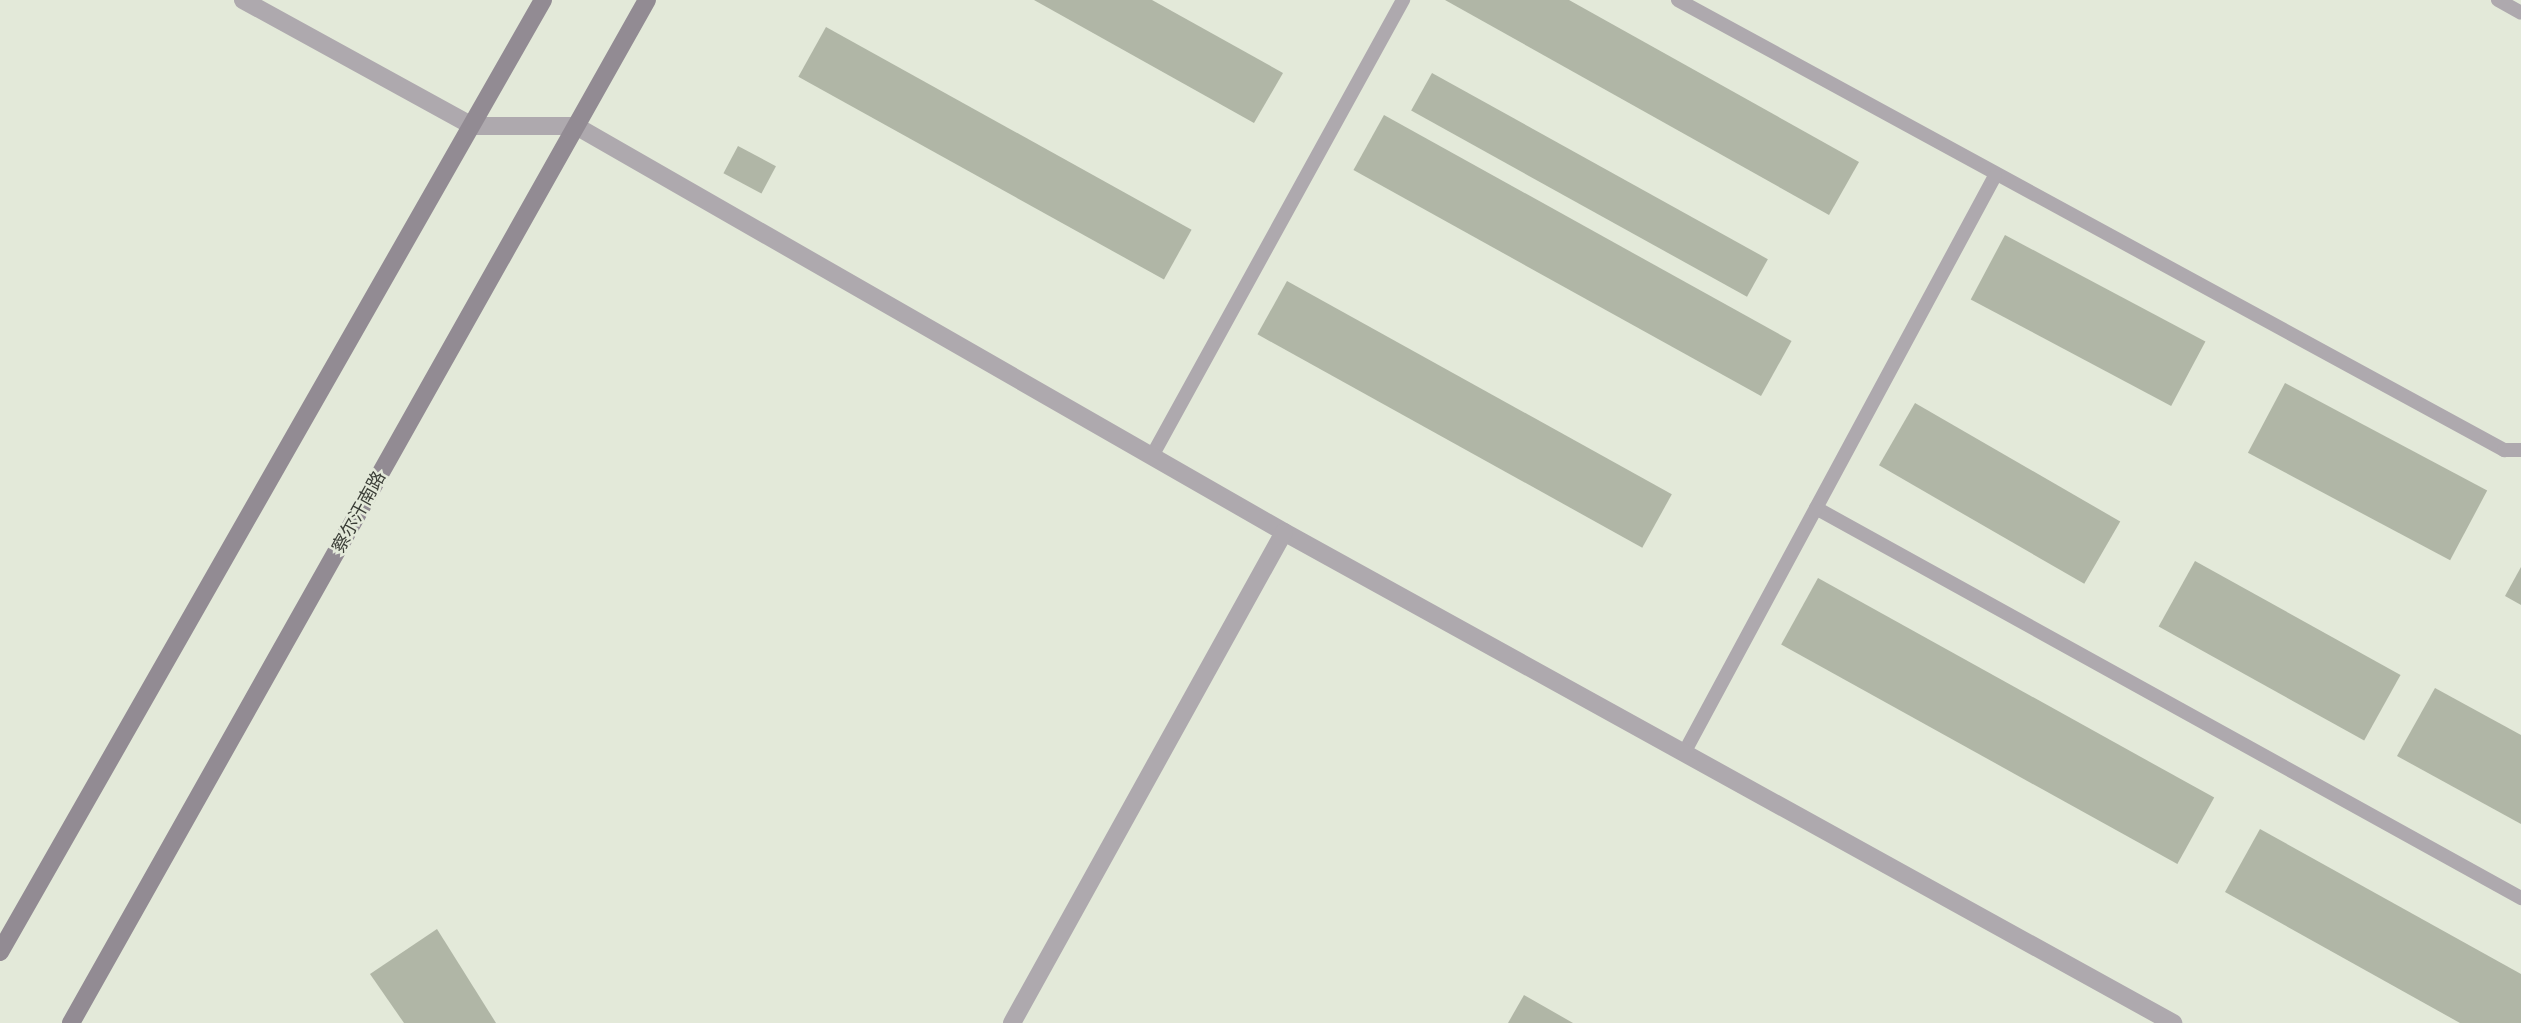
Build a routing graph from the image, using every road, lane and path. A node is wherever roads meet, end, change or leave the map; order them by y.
1 (243, 0) edge
2 (543, 0) edge
3 (647, 0) edge
4 (1403, 0) edge
5 (1678, 0) edge
6 (2498, 0) edge
7 (2521, 12) edge
8 (472, 126) junction
9 (576, 126) junction
10 (1995, 176) junction
11 (2521, 450) edge
12 (1152, 456) junction
13 (1815, 508) junction
14 (1284, 531) junction
15 (1684, 752) junction
16 (2521, 898) edge
17 (0, 952) edge
18 (71, 1023) edge
19 (1012, 1023) edge
20 (2173, 1023) edge

1 - 8 street
2 - 8 main road
3 - 9 main road, 察尔汗南路
4 - 12 lane
5 - 10 lane
6 - 7 lane
8 - 9 street
8 - 17 main road
9 - 12 street
9 - 18 main road, 察尔汗南路
10 - 11 lane
10 - 13 lane
12 - 14 street
13 - 15 lane
13 - 16 lane
14 - 15 street
14 - 19 street
15 - 20 street

